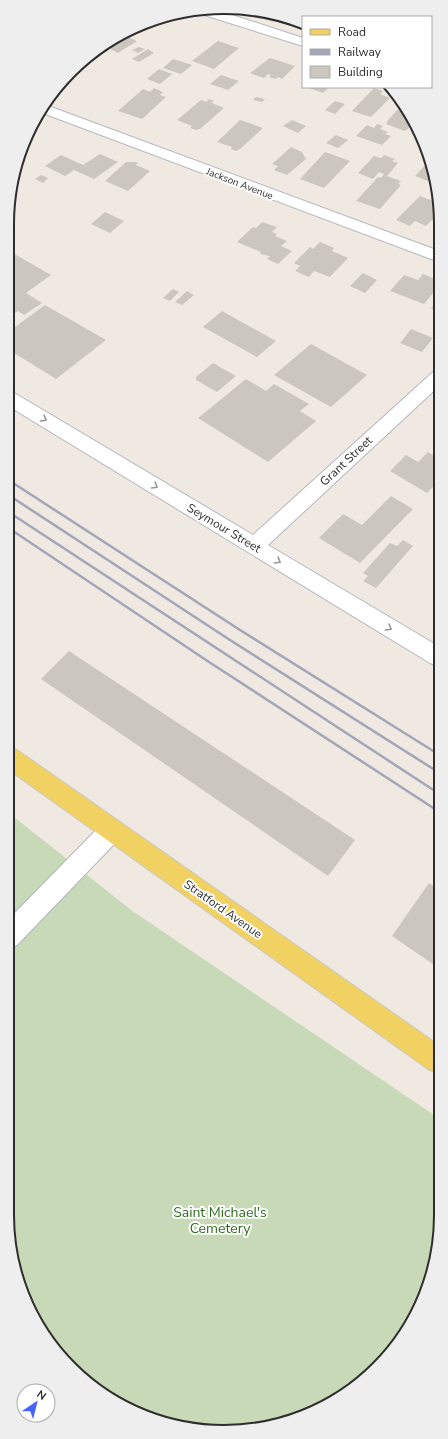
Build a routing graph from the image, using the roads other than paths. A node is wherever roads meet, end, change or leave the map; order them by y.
1 (218, 14) edge
2 (302, 41) edge
3 (47, 110) edge
4 (434, 255) edge
5 (434, 381) edge
6 (14, 400) edge
7 (254, 546) junction
8 (434, 655) edge
9 (14, 761) edge
10 (112, 830) junction
11 (14, 931) edge
12 (434, 1058) edge

1 - 2 street
3 - 4 street, Jackson Avenue
5 - 7 street, Grant Street
6 -> 7 street, Seymour Street
7 -> 8 street, Seymour Street
9 - 10 main road, Stratford Avenue
10 - 11 street
10 - 12 main road, Stratford Avenue

